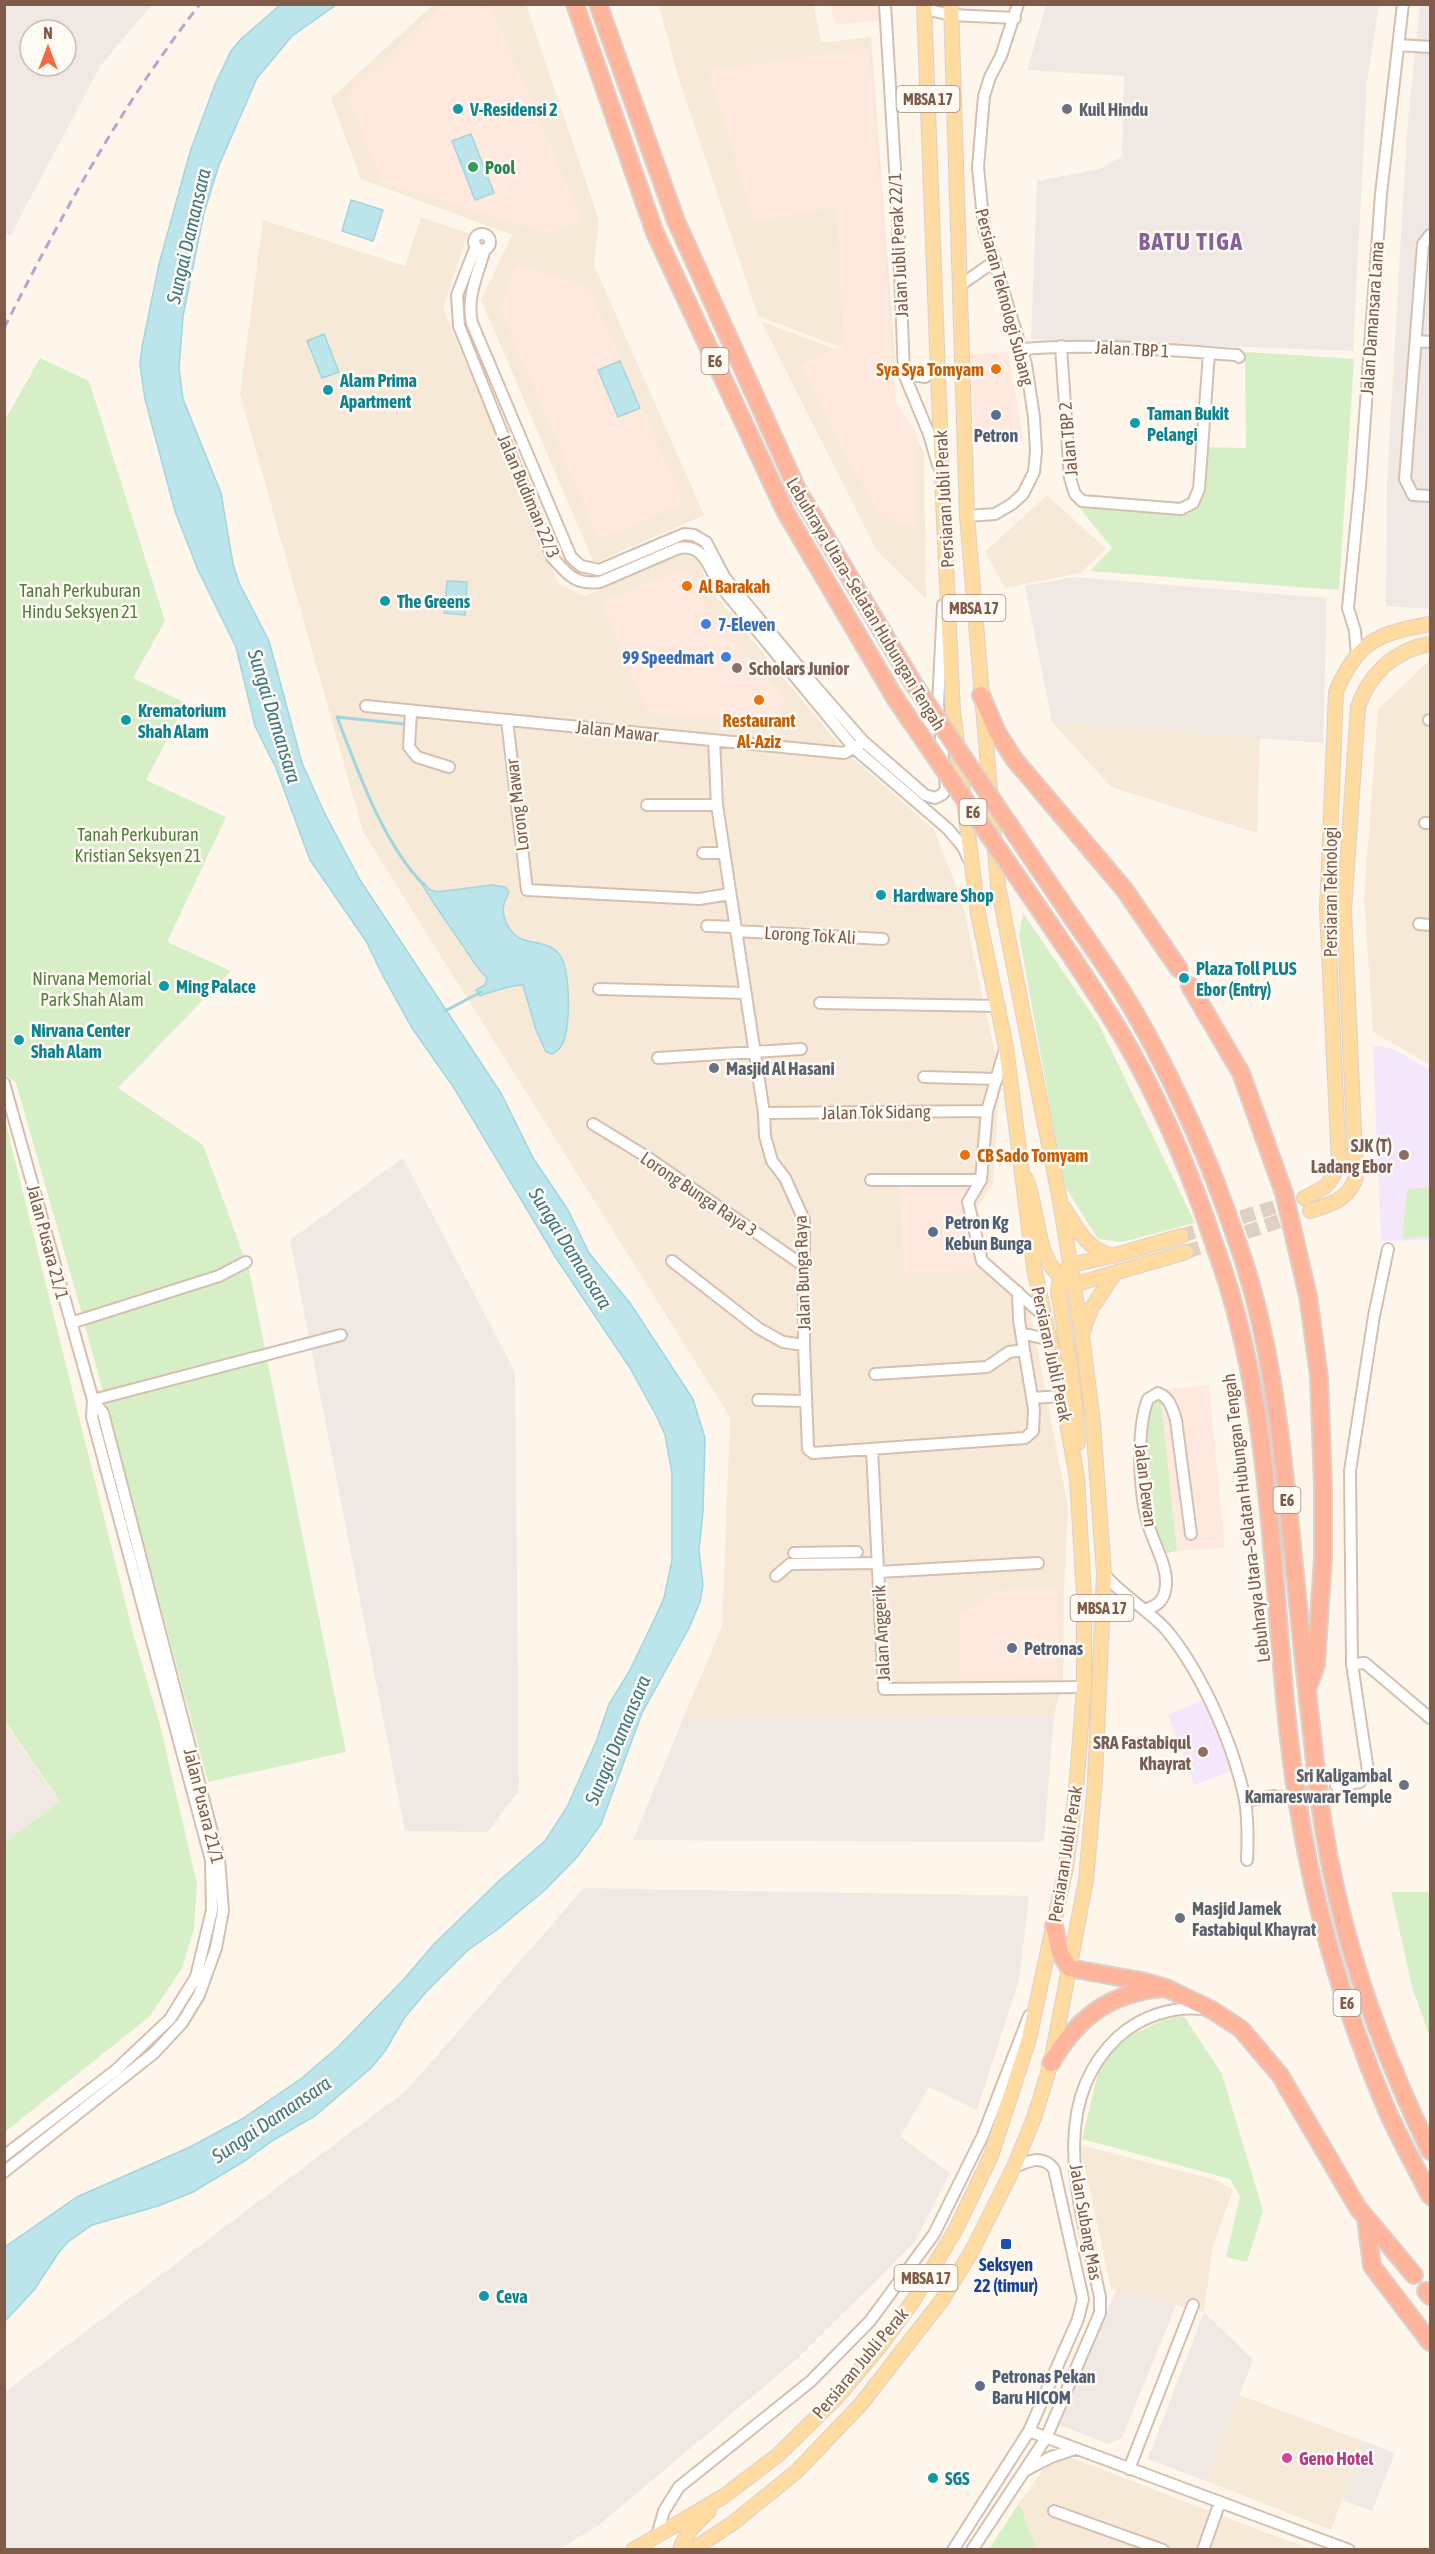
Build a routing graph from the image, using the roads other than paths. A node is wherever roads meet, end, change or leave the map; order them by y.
1 (575, 4) edge
2 (598, 4) edge
3 (885, 4) edge
4 (1018, 4) edge
5 (1404, 4) edge
6 (928, 6) edge
7 (951, 10) edge
8 (1016, 18) junction
9 (1399, 45) junction
10 (1431, 47) edge
11 (1431, 235) edge
12 (995, 261) junction
13 (959, 286) junction
14 (1416, 341) junction
15 (1431, 342) edge
16 (1061, 346) junction
17 (1023, 349) junction
18 (1209, 353) junction
19 (1239, 357) dead end
20 (938, 365) junction
21 (903, 368) junction
22 (942, 479) junction
23 (1431, 496) edge
24 (967, 516) junction
25 (947, 559) junction
26 (1431, 624) edge
27 (1355, 631) junction
28 (1372, 641) junction
29 (1431, 644) edge
30 (1357, 656) junction
31 (981, 695) junction
32 (366, 706) dead end
33 (411, 711) junction
34 (507, 720) junction
35 (714, 740) junction
36 (863, 741) junction
37 (854, 748) junction
38 (449, 766) dead end
39 (647, 805) dead end
40 (717, 805) junction
41 (703, 853) dead end
42 (724, 854) junction
43 (975, 875) junction
44 (730, 894) junction
45 (707, 926) dead end
46 (736, 929) junction
47 (884, 939) dead end
48 (1179, 969) dead end
49 (1190, 986) dead end
50 (598, 989) dead end
51 (746, 993) junction
52 (820, 1003) dead end
53 (999, 1006) junction
54 (1006, 1047) junction
55 (801, 1049) dead end
56 (755, 1053) junction
57 (658, 1058) dead end
58 (924, 1077) dead end
59 (997, 1078) junction
60 (4, 1083) edge
61 (987, 1111) junction
62 (764, 1113) junction
63 (593, 1124) dead end
64 (1019, 1163) junction
65 (871, 1180) dead end
66 (981, 1180) junction
67 (1304, 1198) tunnel mouth
68 (1060, 1201) junction
69 (1310, 1211) tunnel mouth
70 (1181, 1236) tunnel mouth
71 (1388, 1250) dead end
72 (1186, 1252) tunnel mouth
73 (1112, 1256) junction
74 (672, 1261) dead end
75 (246, 1262) dead end
76 (1070, 1264) junction
77 (804, 1266) junction
78 (1115, 1273) junction
79 (1067, 1281) junction
80 (1018, 1292) junction
81 (1044, 1316) junction
82 (71, 1323) junction
83 (1021, 1333) junction
84 (341, 1335) dead end
85 (1082, 1336) junction
86 (1050, 1340) junction
87 (804, 1345) junction
88 (1024, 1350) junction
89 (875, 1374) dead end
90 (1062, 1396) junction
91 (1032, 1398) junction
92 (93, 1400) junction
93 (758, 1400) dead end
94 (805, 1401) junction
95 (872, 1449) junction
96 (1077, 1478) junction
97 (1191, 1534) dead end
98 (857, 1552) dead end
99 (794, 1553) dead end
100 (840, 1558) junction
101 (1038, 1563) dead end
102 (878, 1568) junction
103 (1104, 1574) junction
104 (776, 1576) dead end
105 (1144, 1610) junction
106 (1352, 1664) junction
107 (1084, 1687) junction
108 (1307, 1689) junction
109 (1431, 1718) edge
110 (1336, 1786) tunnel mouth
111 (1274, 1796) tunnel mouth
112 (1245, 1801) junction
113 (1247, 1860) dead end
114 (1054, 1926) junction
115 (1069, 1968) junction
116 (1040, 1988) junction
117 (1166, 1988) junction
118 (1212, 2010) junction
119 (1051, 2063) junction
120 (1431, 2151) edge
121 (4, 2156) edge
122 (1014, 2168) junction
123 (4, 2172) edge
124 (1431, 2196) edge
125 (1366, 2218) junction
126 (1414, 2275) dead end
127 (1193, 2305) dead end
128 (1431, 2342) edge
129 (1066, 2388) junction
130 (1044, 2397) junction
131 (1029, 2431) junction
132 (1046, 2438) junction
133 (1075, 2449) junction
134 (1129, 2469) junction
135 (1023, 2472) junction
136 (724, 2496) junction
137 (1220, 2502) junction
138 (1054, 2511) dead end
139 (721, 2531) junction
140 (657, 2536) junction
141 (1323, 2545) edge
142 (633, 2550) edge
143 (680, 2550) edge
144 (692, 2550) edge
145 (708, 2550) edge
146 (953, 2550) edge
147 (972, 2550) edge
148 (1163, 2550) edge
149 (1203, 2550) edge
150 (1349, 2550) edge

1 - 124 highway, Lebuhraya Utara–Selatan Hubungan Tengah / E6, bridge
2 - 108 highway, Lebuhraya Utara–Selatan Hubungan Tengah / E6, bridge
3 - 21 street, Jalan Jubli Perak 22/1
4 - 8 street, Persiaran Teknologi Subang
5 - 9 street, Jalan Damansara Lama
6 - 7 street
6 - 20 main road, Persiaran Jubli Perak / MBSA 17
7 - 8 street
7 - 13 main road, Persiaran Jubli Perak / MBSA 17
8 - 12 street, Persiaran Teknologi Subang
9 - 10 street
9 - 27 street, Jalan Damansara Lama
11 - 14 street
12 - 13 street
12 - 17 street, Persiaran Teknologi Subang
13 - 24 main road, Persiaran Jubli Perak / MBSA 17
14 - 15 street
14 - 23 street
16 - 17 street, Jalan TBP 1
16 - 18 street, Jalan TBP 1
16 - 18 street, Jalan TBP 2
17 - 24 street, Persiaran Teknologi Subang
18 - 19 street, Jalan TBP 1
20 - 21 street
20 - 22 main road, Persiaran Jubli Perak / MBSA 17
21 - 22 street, Jalan Jubli Perak 22/1
22 - 25 main road, Persiaran Jubli Perak / MBSA 17
24 - 31 main road, Persiaran Jubli Perak / MBSA 17
25 - 36 street, Jalan Budiman 22/3
25 - 43 main road, Persiaran Jubli Perak / MBSA 17
26 - 28 main road, Persiaran Teknologi
27 - 28 street
27 - 30 street, Jalan Damansara Lama
28 - 30 main road, Persiaran Teknologi
29 - 69 main road, Persiaran Teknologi
30 - 67 main road, Persiaran Teknologi
31 - 48 highway
31 - 68 main road, Persiaran Jubli Perak / MBSA 17
32 - 33 street, Jalan Mawar
33 - 34 street, Jalan Mawar
33 - 38 street
34 - 35 street, Jalan Mawar
34 - 44 street, Lorong Mawar
35 - 37 street, Jalan Mawar
35 - 40 street, Jalan Bunga Raya
36 - 37 street
36 - 37 street, Jalan Budiman 22/3
37 - 43 street
39 - 40 street
40 - 42 street, Jalan Bunga Raya
41 - 42 street
42 - 44 street, Jalan Bunga Raya
43 - 53 main road, Persiaran Jubli Perak / MBSA 17
44 - 46 street, Jalan Bunga Raya
45 - 46 street, Lorong Tok Ali
46 - 47 street, Lorong Tok Ali
46 - 51 street, Jalan Bunga Raya
49 - 108 highway
50 - 51 street
51 - 56 street, Jalan Bunga Raya
52 - 53 street
53 - 54 main road, Persiaran Jubli Perak / MBSA 17
54 - 59 street
54 - 64 main road, Persiaran Jubli Perak / MBSA 17
55 - 56 street
56 - 57 street
56 - 62 street, Jalan Bunga Raya
58 - 59 street
59 - 61 street
60 - 82 street, Jalan Pusara 21/1
61 - 62 street, Jalan Tok Sidang
61 - 66 street
62 - 77 street, Jalan Bunga Raya
63 - 77 street, Lorong Bunga Raya 3
64 - 79 main road
64 - 81 main road, Persiaran Jubli Perak / MBSA 17
65 - 66 street
66 - 80 street
68 - 73 main road
68 - 76 main road, Persiaran Jubli Perak / MBSA 17
70 - 73 main road
71 - 106 street
72 - 78 main road
73 - 76 main road
74 - 87 street
75 - 82 street
76 - 79 main road
77 - 87 street, Jalan Bunga Raya
78 - 79 main road
78 - 85 main road
79 - 85 main road, Persiaran Jubli Perak / MBSA 17
79 - 96 main road
80 - 81 street
80 - 83 street, Jalan Bunga Raya
81 - 86 main road, Persiaran Jubli Perak / MBSA 17
82 - 92 street, Jalan Pusara 21/1
83 - 86 street
83 - 88 street, Jalan Bunga Raya
84 - 92 street
85 - 103 main road, Persiaran Jubli Perak / MBSA 17
86 - 90 main road, Persiaran Jubli Perak / MBSA 17
87 - 94 street, Jalan Bunga Raya
88 - 89 street
88 - 91 street, Jalan Bunga Raya
90 - 91 street
90 - 96 main road, Persiaran Jubli Perak / MBSA 17
91 - 95 street, Jalan Bunga Raya
92 - 121 street, Jalan Pusara 21/1
92 - 123 street, Jalan Pusara 21/1
93 - 94 street
94 - 95 street, Jalan Bunga Raya
95 - 102 street, Jalan Anggerik
96 - 107 main road, Persiaran Jubli Perak / MBSA 17
97 - 105 street, Jalan Dewan
98 - 100 street
99 - 100 street
100 - 102 street
100 - 104 street
101 - 102 street
102 - 107 street, Jalan Anggerik
103 - 105 street
103 - 115 main road, Persiaran Jubli Perak / MBSA 17
105 - 112 street
106 - 109 street
106 - 110 street
107 - 114 main road, Persiaran Jubli Perak / MBSA 17
108 - 120 highway, Lebuhraya Utara–Selatan Hubungan Tengah / E6
111 - 112 street
112 - 113 street
114 - 115 highway
114 - 116 main road, Persiaran Jubli Perak / MBSA 17
115 - 117 highway
115 - 119 main road, Persiaran Jubli Perak / MBSA 17
116 - 136 main road, Persiaran Jubli Perak / MBSA 17
116 - 140 street
117 - 118 highway
117 - 119 highway
118 - 125 highway
118 - 129 street, Jalan Subang Mas
119 - 122 main road, Persiaran Jubli Perak / MBSA 17
122 - 130 street, Jalan Subang Mas
122 - 139 main road, Persiaran Jubli Perak / MBSA 17
125 - 126 highway
125 - 128 highway
127 - 134 street
129 - 130 street
129 - 132 street, Jalan Subang Mas
130 - 131 street, Jalan Subang Mas
131 - 132 street
131 - 146 street, Jalan Subang Mas
132 - 133 street
132 - 135 street, Jalan Subang Mas
133 - 134 street
133 - 135 street
134 - 137 street
135 - 147 street, Jalan Subang Mas
136 - 140 main road, Persiaran Jubli Perak / MBSA 17
136 - 143 main road
137 - 141 street
137 - 149 street
138 - 148 street
139 - 144 main road, Persiaran Jubli Perak / MBSA 17
139 - 145 main road
140 - 142 main road, Persiaran Jubli Perak / MBSA 17
141 - 150 street

